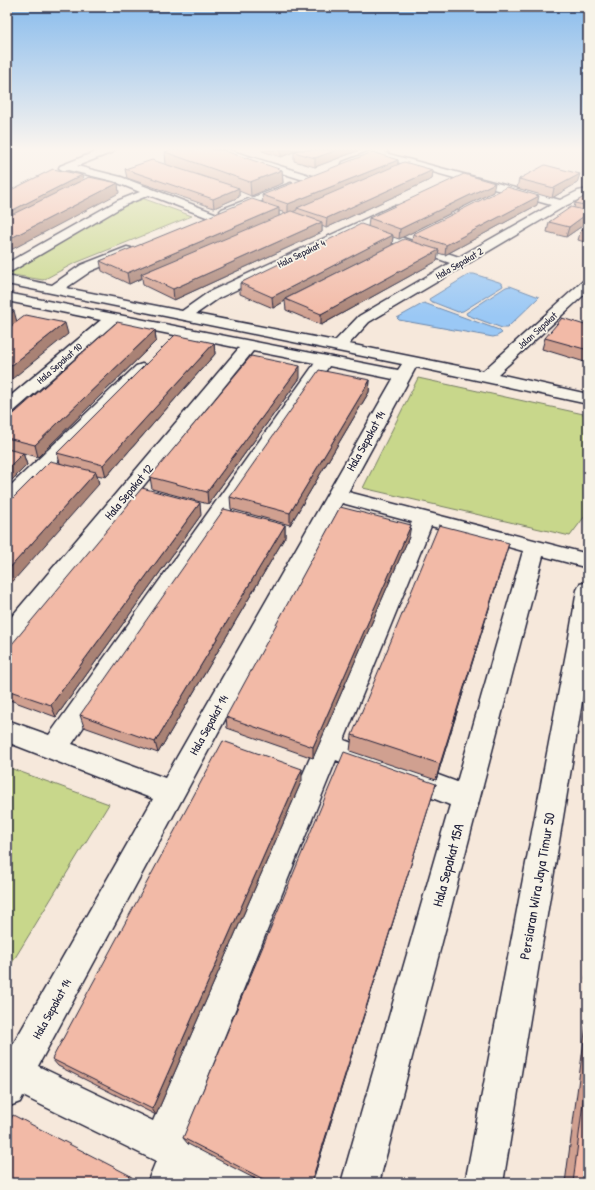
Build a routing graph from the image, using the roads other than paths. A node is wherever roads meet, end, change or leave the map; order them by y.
1 (117, 206) edge
2 (185, 206) edge
3 (240, 206) edge
4 (401, 206) edge
5 (559, 206) edge
6 (213, 216) junction
7 (199, 222) edge
8 (357, 226) junction
9 (135, 248) edge
10 (460, 262) junction
11 (7, 268) edge
12 (7, 280) edge
13 (588, 284) edge
14 (53, 290) junction
15 (7, 297) edge
16 (46, 305) junction
17 (185, 315) junction
18 (29, 318) edge
19 (112, 318) junction
20 (250, 345) junction
21 (339, 346) junction
22 (153, 359) edge
23 (324, 361) junction
24 (407, 369) junction
25 (486, 376) junction
26 (588, 399) edge
27 (7, 408) edge
28 (336, 495) junction
29 (7, 500) edge
30 (424, 518) junction
31 (535, 547) junction
32 (588, 560) edge
33 (588, 590) edge
34 (7, 638) edge
35 (584, 644) edge
36 (7, 731) edge
37 (329, 746) junction
38 (55, 748) junction
39 (171, 794) junction
40 (466, 798) junction
41 (12, 1081) edge
42 (168, 1160) edge
43 (236, 1183) edge
44 (360, 1183) edge
45 (484, 1183) edge

1 - 11 street
2 - 6 street
3 - 6 street
4 - 8 street, Hala Sepakat 4
5 - 10 street, Hala Sepakat 2
6 - 7 street
8 - 10 street
8 - 17 street, Hala Sepakat 4
9 - 14 street
10 - 21 street, Hala Sepakat 2
12 - 14 street
13 - 25 street, Jalan Sepakat
14 - 17 street
15 - 16 street
16 - 18 street
16 - 19 street
17 - 21 street
19 - 20 street
19 - 27 street, Hala Sepakat 10
20 - 23 street
20 - 34 street, Hala Sepakat 12
21 - 24 street
22 - 29 street
23 - 24 street
23 - 38 street
24 - 25 street
24 - 28 street, Hala Sepakat 14
25 - 26 street
28 - 30 street
28 - 39 street, Hala Sepakat 14
30 - 31 street
30 - 37 street
31 - 32 street
31 - 40 street, Hala Sepakat 15A
33 - 35 street, Persiaran Wira Jaya Timur 50
35 - 45 street, Persiaran Wira Jaya Timur 50
36 - 38 street
37 - 40 street
37 - 42 street
38 - 39 street
39 - 41 street, Hala Sepakat 14
40 - 44 street, Hala Sepakat 15A
41 - 42 street
42 - 43 street

